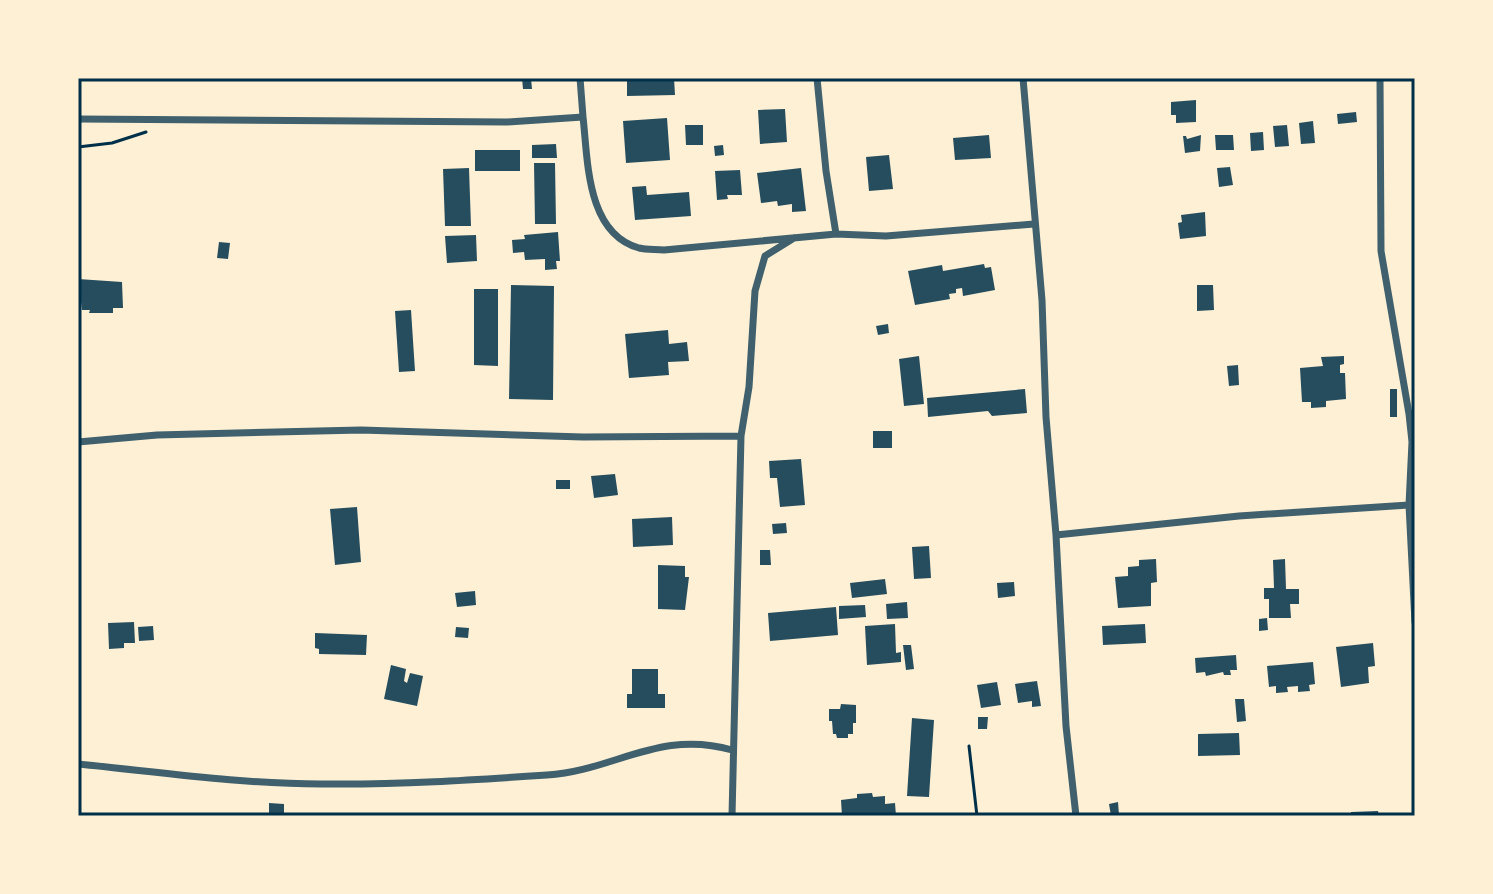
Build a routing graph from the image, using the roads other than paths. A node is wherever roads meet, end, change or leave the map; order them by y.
1 (580, 78) edge
2 (817, 78) edge
3 (1023, 78) edge
4 (1380, 78) edge
5 (583, 117) junction
6 (78, 119) edge
7 (1034, 224) junction
8 (836, 234) junction
9 (796, 237) junction
10 (741, 436) junction
11 (78, 442) edge
12 (1413, 484) edge
13 (1409, 505) junction
14 (1056, 535) junction
15 (1415, 622) edge
16 (732, 750) junction
17 (78, 764) edge
18 (732, 816) edge
19 (1076, 816) edge

1 - 5 street
2 - 8 street
3 - 7 street
4 - 12 street
5 - 6 street
5 - 9 street
7 - 8 street
7 - 14 street
8 - 9 street
9 - 10 street
10 - 11 street
10 - 16 street
12 - 13 street
13 - 14 street
13 - 15 street
14 - 19 street
16 - 17 street
16 - 18 street

